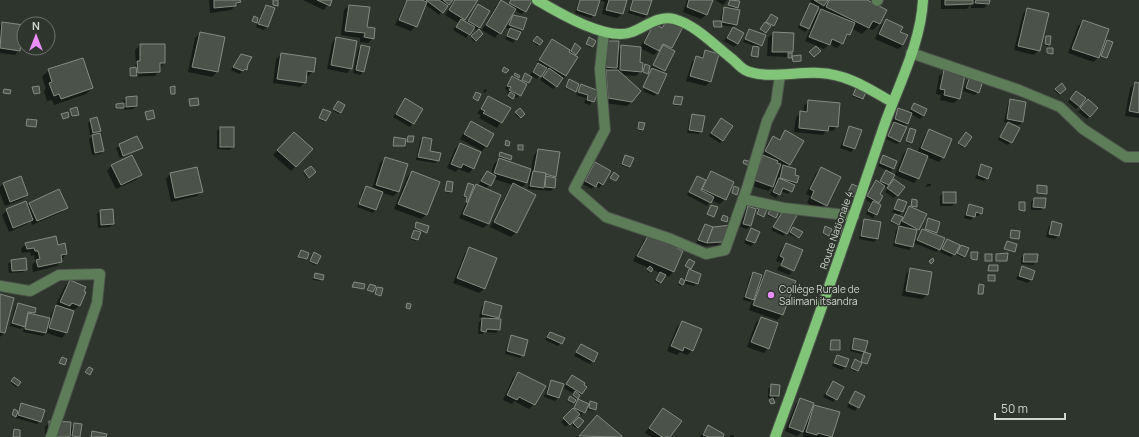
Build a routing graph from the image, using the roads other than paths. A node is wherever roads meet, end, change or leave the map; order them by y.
1 (538, 0) edge
2 (923, 0) edge
3 (604, 32) junction
4 (911, 53) junction
5 (780, 75) junction
6 (892, 102) junction
7 (1139, 157) edge
8 (743, 198) junction
9 (854, 216) junction
10 (0, 286) edge
11 (51, 437) edge
12 (775, 437) edge

1 - 3 main road
2 - 4 main road, Route Nationale 4
3 - 5 main road
3 - 8 street
4 - 6 main road, Route Nationale 4
4 - 7 street
5 - 6 main road
5 - 8 street
6 - 9 main road, Route Nationale 4
8 - 9 street
9 - 12 main road, Route Nationale 4
10 - 11 street

